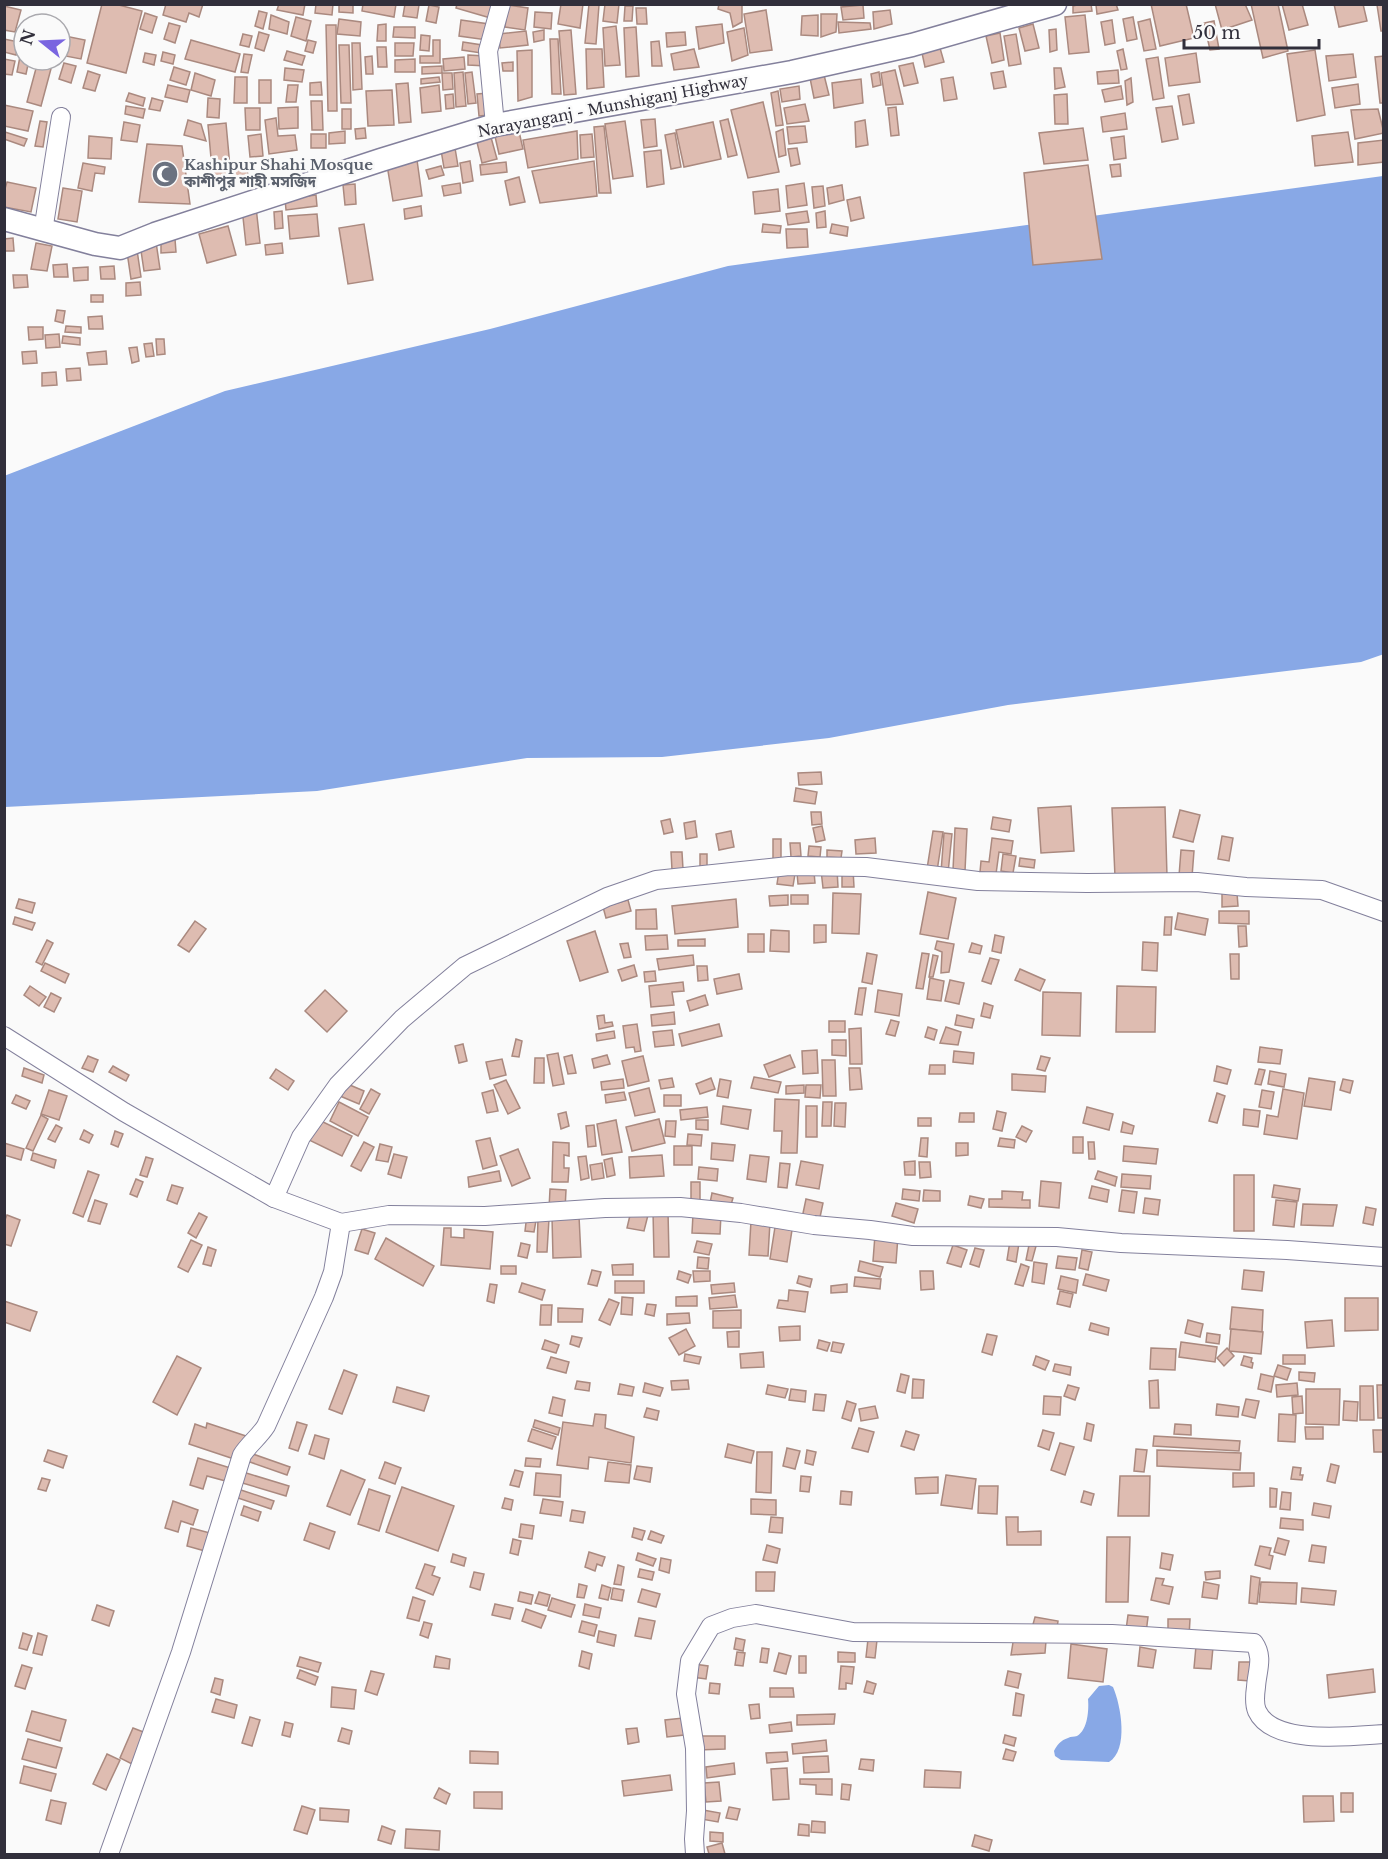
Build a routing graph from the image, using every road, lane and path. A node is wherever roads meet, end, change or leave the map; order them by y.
1 (501, 4) edge
2 (1054, 5) edge
3 (61, 117) dead end
4 (495, 125) junction
5 (4, 219) edge
6 (43, 231) junction
7 (1383, 912) edge
8 (4, 1036) edge
9 (274, 1198) junction
10 (341, 1223) junction
11 (1383, 1257) edge
12 (1383, 1734) edge
13 (109, 1854) edge
14 (695, 1854) edge

1 - 4 street
2 - 4 main road, Narayanganj - Munshiganj Highway
3 - 6 street
4 - 6 main road, Narayanganj - Munshiganj Highway
5 - 6 main road, Narayanganj - Munshiganj Highway
7 - 9 street
8 - 9 street
9 - 10 street
10 - 11 street
10 - 13 street
12 - 14 street

